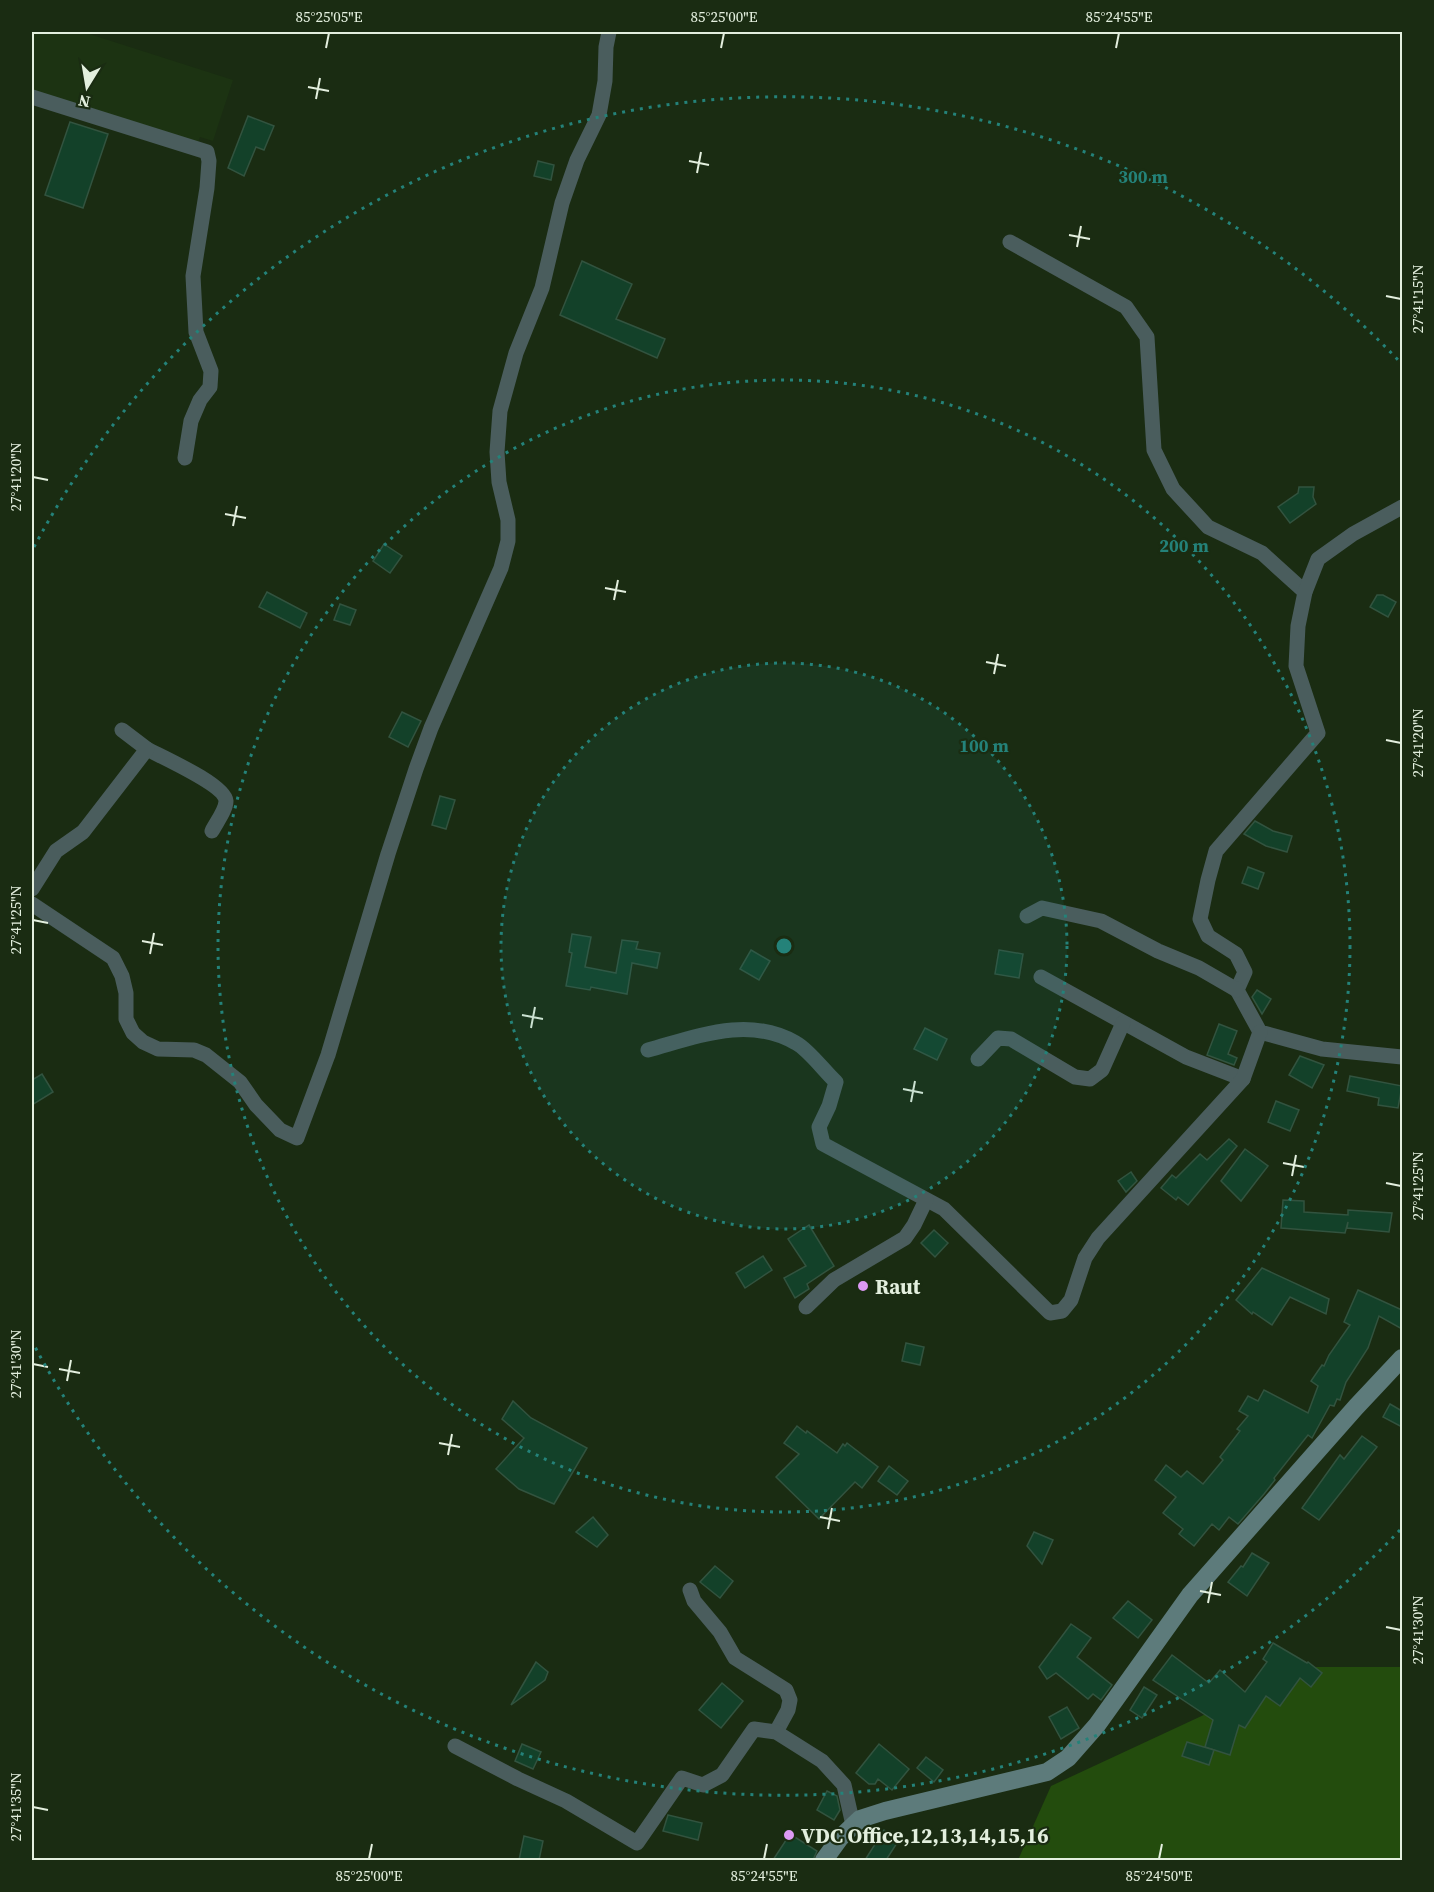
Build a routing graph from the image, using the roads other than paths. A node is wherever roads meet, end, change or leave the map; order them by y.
1 (609, 32) edge
2 (32, 97) edge
3 (1010, 242) dead end
4 (184, 458) dead end
5 (1402, 507) edge
6 (1305, 592) junction
7 (122, 730) dead end
8 (147, 749) junction
9 (212, 831) dead end
10 (32, 889) edge
11 (32, 904) edge
12 (1027, 916) dead end
13 (1041, 977) dead end
14 (1238, 990) junction
15 (1123, 1023) junction
16 (1260, 1032) junction
17 (648, 1050) dead end
18 (1402, 1057) edge
19 (978, 1059) dead end
20 (1243, 1079) junction
21 (926, 1200) junction
22 (806, 1307) dead end
23 (1402, 1358) edge
24 (690, 1590) dead end
25 (776, 1732) junction
26 (455, 1746) dead end
27 (853, 1825) junction
28 (824, 1860) edge

1 - 11 street
2 - 4 street
3 - 6 street
5 - 6 street
6 - 14 street
7 - 8 street
8 - 9 street
8 - 10 street
12 - 14 street
13 - 15 street
14 - 16 street
15 - 19 street
15 - 20 street
16 - 18 street
16 - 20 street
17 - 21 street
20 - 21 street
21 - 22 street
23 - 27 main road
24 - 25 street
25 - 26 street
25 - 27 street
27 - 28 main road

